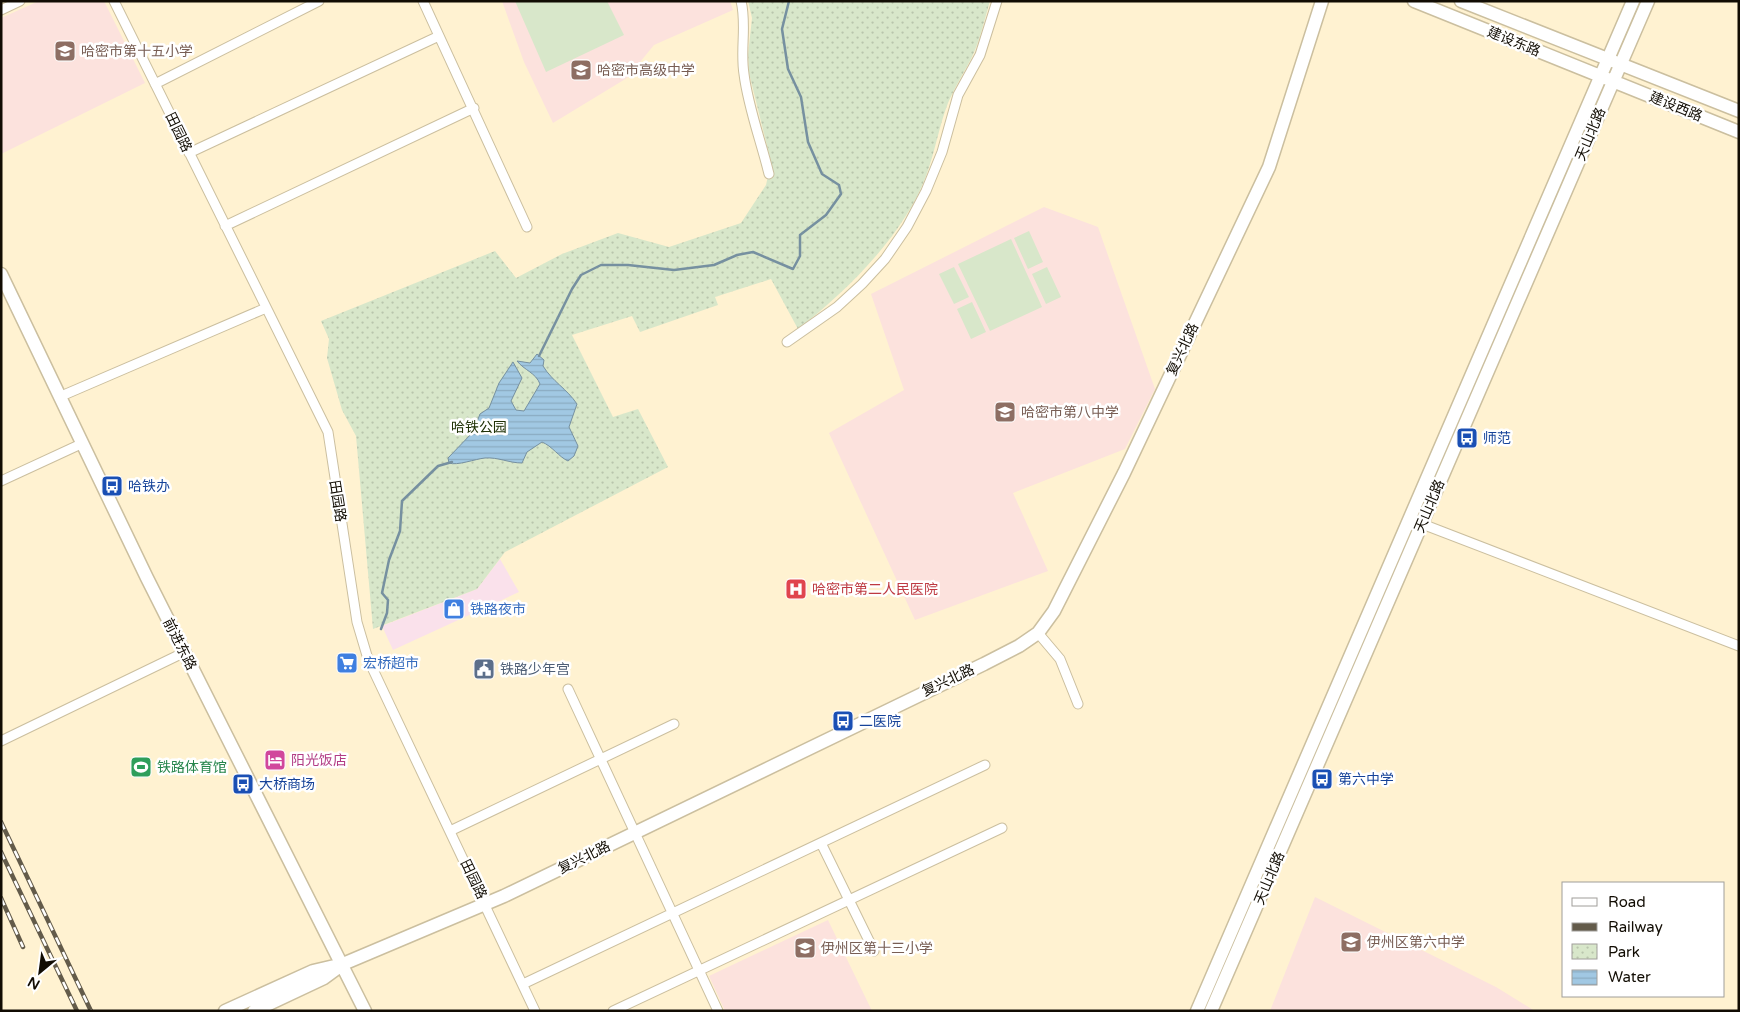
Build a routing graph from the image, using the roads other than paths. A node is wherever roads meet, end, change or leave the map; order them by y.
1 (20, 1) edge
2 (114, 1) edge
3 (319, 1) edge
4 (423, 1) edge
5 (741, 1) edge
6 (997, 1) edge
7 (1322, 1) edge
8 (1414, 1) edge
9 (1461, 1) edge
10 (1632, 1) edge
11 (1648, 1) edge
12 (1, 10) edge
13 (439, 36) junction
14 (1608, 60) junction
15 (1620, 65) junction
16 (1601, 76) junction
17 (1614, 80) junction
18 (155, 84) junction
19 (474, 108) dead end
20 (1739, 111) edge
21 (1739, 132) edge
22 (189, 153) junction
23 (769, 174) dead end
24 (225, 226) junction
25 (527, 227) dead end
26 (1, 274) edge
27 (266, 308) junction
28 (787, 342) dead end
29 (59, 397) junction
30 (81, 444) junction
31 (1, 481) edge
32 (1416, 521) junction
33 (1038, 633) junction
34 (1739, 646) edge
35 (185, 652) junction
36 (568, 689) dead end
37 (1078, 704) dead end
38 (674, 724) dead end
39 (1, 742) edge
40 (601, 760) junction
41 (985, 764) dead end
42 (1002, 828) dead end
43 (450, 831) junction
44 (635, 832) junction
45 (821, 843) junction
46 (848, 901) junction
47 (486, 903) junction
48 (672, 913) junction
49 (874, 952) dead end
50 (343, 964) junction
51 (700, 971) junction
52 (522, 984) junction
53 (225, 1011) edge
54 (254, 1011) edge
55 (366, 1011) edge
56 (535, 1011) edge
57 (613, 1011) edge
58 (718, 1011) edge
59 (1197, 1011) edge
60 (1211, 1011) edge

1 - 12 street
2 - 18 street, 田园路
3 - 18 street
4 - 13 street
5 - 23 street
6 - 28 street
7 - 33 main road, 复兴北路
8 - 16 main road, 建设东路
9 - 14 main road, 建设东路
10 - 14 main road
11 - 15 main road, 天山北路
13 - 22 street
13 - 25 street
14 - 15 main road, 建设东路
14 - 16 main road
15 - 17 main road, 天山北路
15 - 20 main road, 建设西路
16 - 17 main road, 建设东路
16 - 32 main road
17 - 21 main road, 建设西路
17 - 32 main road, 天山北路
18 - 22 street, 田园路
19 - 24 street
22 - 24 street, 田园路
24 - 27 street, 田园路
26 - 29 main road, 前进东路
27 - 29 street
27 - 43 street, 田园路
29 - 30 main road, 前进东路
30 - 31 street
30 - 35 main road, 前进东路
32 - 34 street
32 - 59 main road
32 - 60 main road, 天山北路
33 - 37 street
33 - 44 main road, 复兴北路
35 - 39 street
35 - 50 main road, 前进东路
36 - 40 street
38 - 40 street
40 - 43 street
40 - 44 street
41 - 45 street
42 - 46 street
43 - 47 street, 田园路
44 - 47 main road, 复兴北路
44 - 48 street
45 - 46 street
45 - 48 street
46 - 49 street
46 - 51 street
47 - 50 main road, 复兴北路
47 - 52 street, 田园路
48 - 51 street
48 - 52 street
50 - 53 main road, 复兴北路
50 - 54 main road
50 - 55 main road, 前进东路
51 - 57 street
51 - 58 street
52 - 56 street, 田园路

